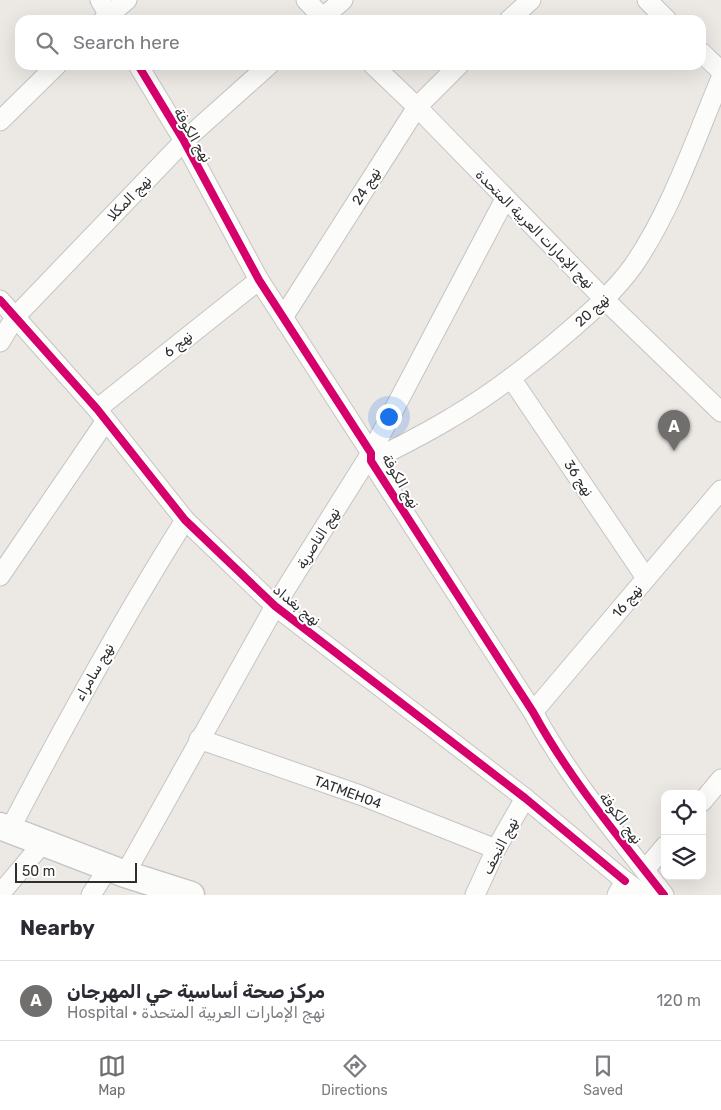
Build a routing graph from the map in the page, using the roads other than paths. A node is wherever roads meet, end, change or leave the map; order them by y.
1 (127, 0) edge
2 (306, 0) edge
3 (344, 0) edge
4 (531, 0) edge
5 (646, 0) edge
6 (106, 14) edge
7 (319, 15) edge
8 (327, 15) edge
9 (514, 15) edge
10 (662, 15) edge
11 (706, 57) edge
12 (52, 70) edge
13 (141, 70) edge
14 (264, 70) edge
15 (377, 70) edge
16 (454, 70) edge
17 (721, 71) edge
18 (721, 78) edge
19 (417, 106) junction
20 (0, 121) edge
21 (184, 141) junction
22 (505, 199) junction
23 (259, 280) junction
24 (0, 300) edge
25 (605, 300) junction
26 (16, 316) junction
27 (284, 316) junction
28 (0, 342) edge
29 (511, 378) junction
30 (721, 412) edge
31 (101, 416) junction
32 (371, 457) junction
33 (721, 490) edge
34 (185, 520) junction
35 (0, 576) edge
36 (646, 578) junction
37 (275, 606) junction
38 (533, 712) junction
39 (199, 739) junction
40 (721, 779) edge
41 (706, 797) edge
42 (525, 798) junction
43 (5, 828) edge
44 (42, 844) junction
45 (496, 849) junction
46 (661, 851) edge
47 (645, 870) junction
48 (116, 871) junction
49 (621, 888) edge
50 (0, 894) edge
51 (91, 895) edge
52 (191, 895) edge
53 (475, 895) edge
54 (644, 895) edge
55 (664, 895) edge

1 - 6 street
2 - 7 street
3 - 8 street
4 - 9 street
5 - 10 street
11 - 17 street
12 - 20 street
13 - 21 street, نهج الكوفة
14 - 21 street, نهج المكلا
15 - 19 street, نهج الإمارات العربية المتحدة
16 - 19 street, نهج 24
18 - 25 street, نهج 20
19 - 22 street, نهج الإمارات العربية المتحدة
19 - 27 street, نهج 24
21 - 23 street, نهج الكوفة
21 - 26 street, نهج المكلا
22 - 25 street, نهج الإمارات العربية المتحدة
22 - 32 street, نهج الناصرية
23 - 27 street, نهج الكوفة
23 - 31 street, نهج 6
24 - 26 street, نهج بغداد
25 - 29 street, نهج 20
25 - 30 street, نهج الإمارات العربية المتحدة
26 - 28 street, نهج المكلا
26 - 31 street, نهج بغداد
27 - 32 street, نهج الكوفة
29 - 32 street, نهج 20
29 - 36 street, نهج 36
31 - 34 street, نهج بغداد
31 - 35 street
32 - 37 street, نهج الناصرية
32 - 38 street, نهج الكوفة
33 - 36 street, نهج 16
34 - 37 street, نهج بغداد
34 - 43 street, نهج سامراء
36 - 38 street, نهج 16
37 - 39 street, نهج الناصرية
37 - 42 street, نهج بغداد
38 - 47 street, نهج الكوفة
39 - 45 street, TATMEH04
39 - 48 street, نهج الناصرية
40 - 41 street
42 - 45 street, نهج النجف
42 - 49 street, نهج بغداد
43 - 44 main road
44 - 48 main road
44 - 50 street
45 - 53 street, نهج النجف
46 - 47 street
47 - 55 street, نهج الكوفة
48 - 51 street, نهج الناصرية
48 - 52 main road
49 - 54 street, نهج بغداد

